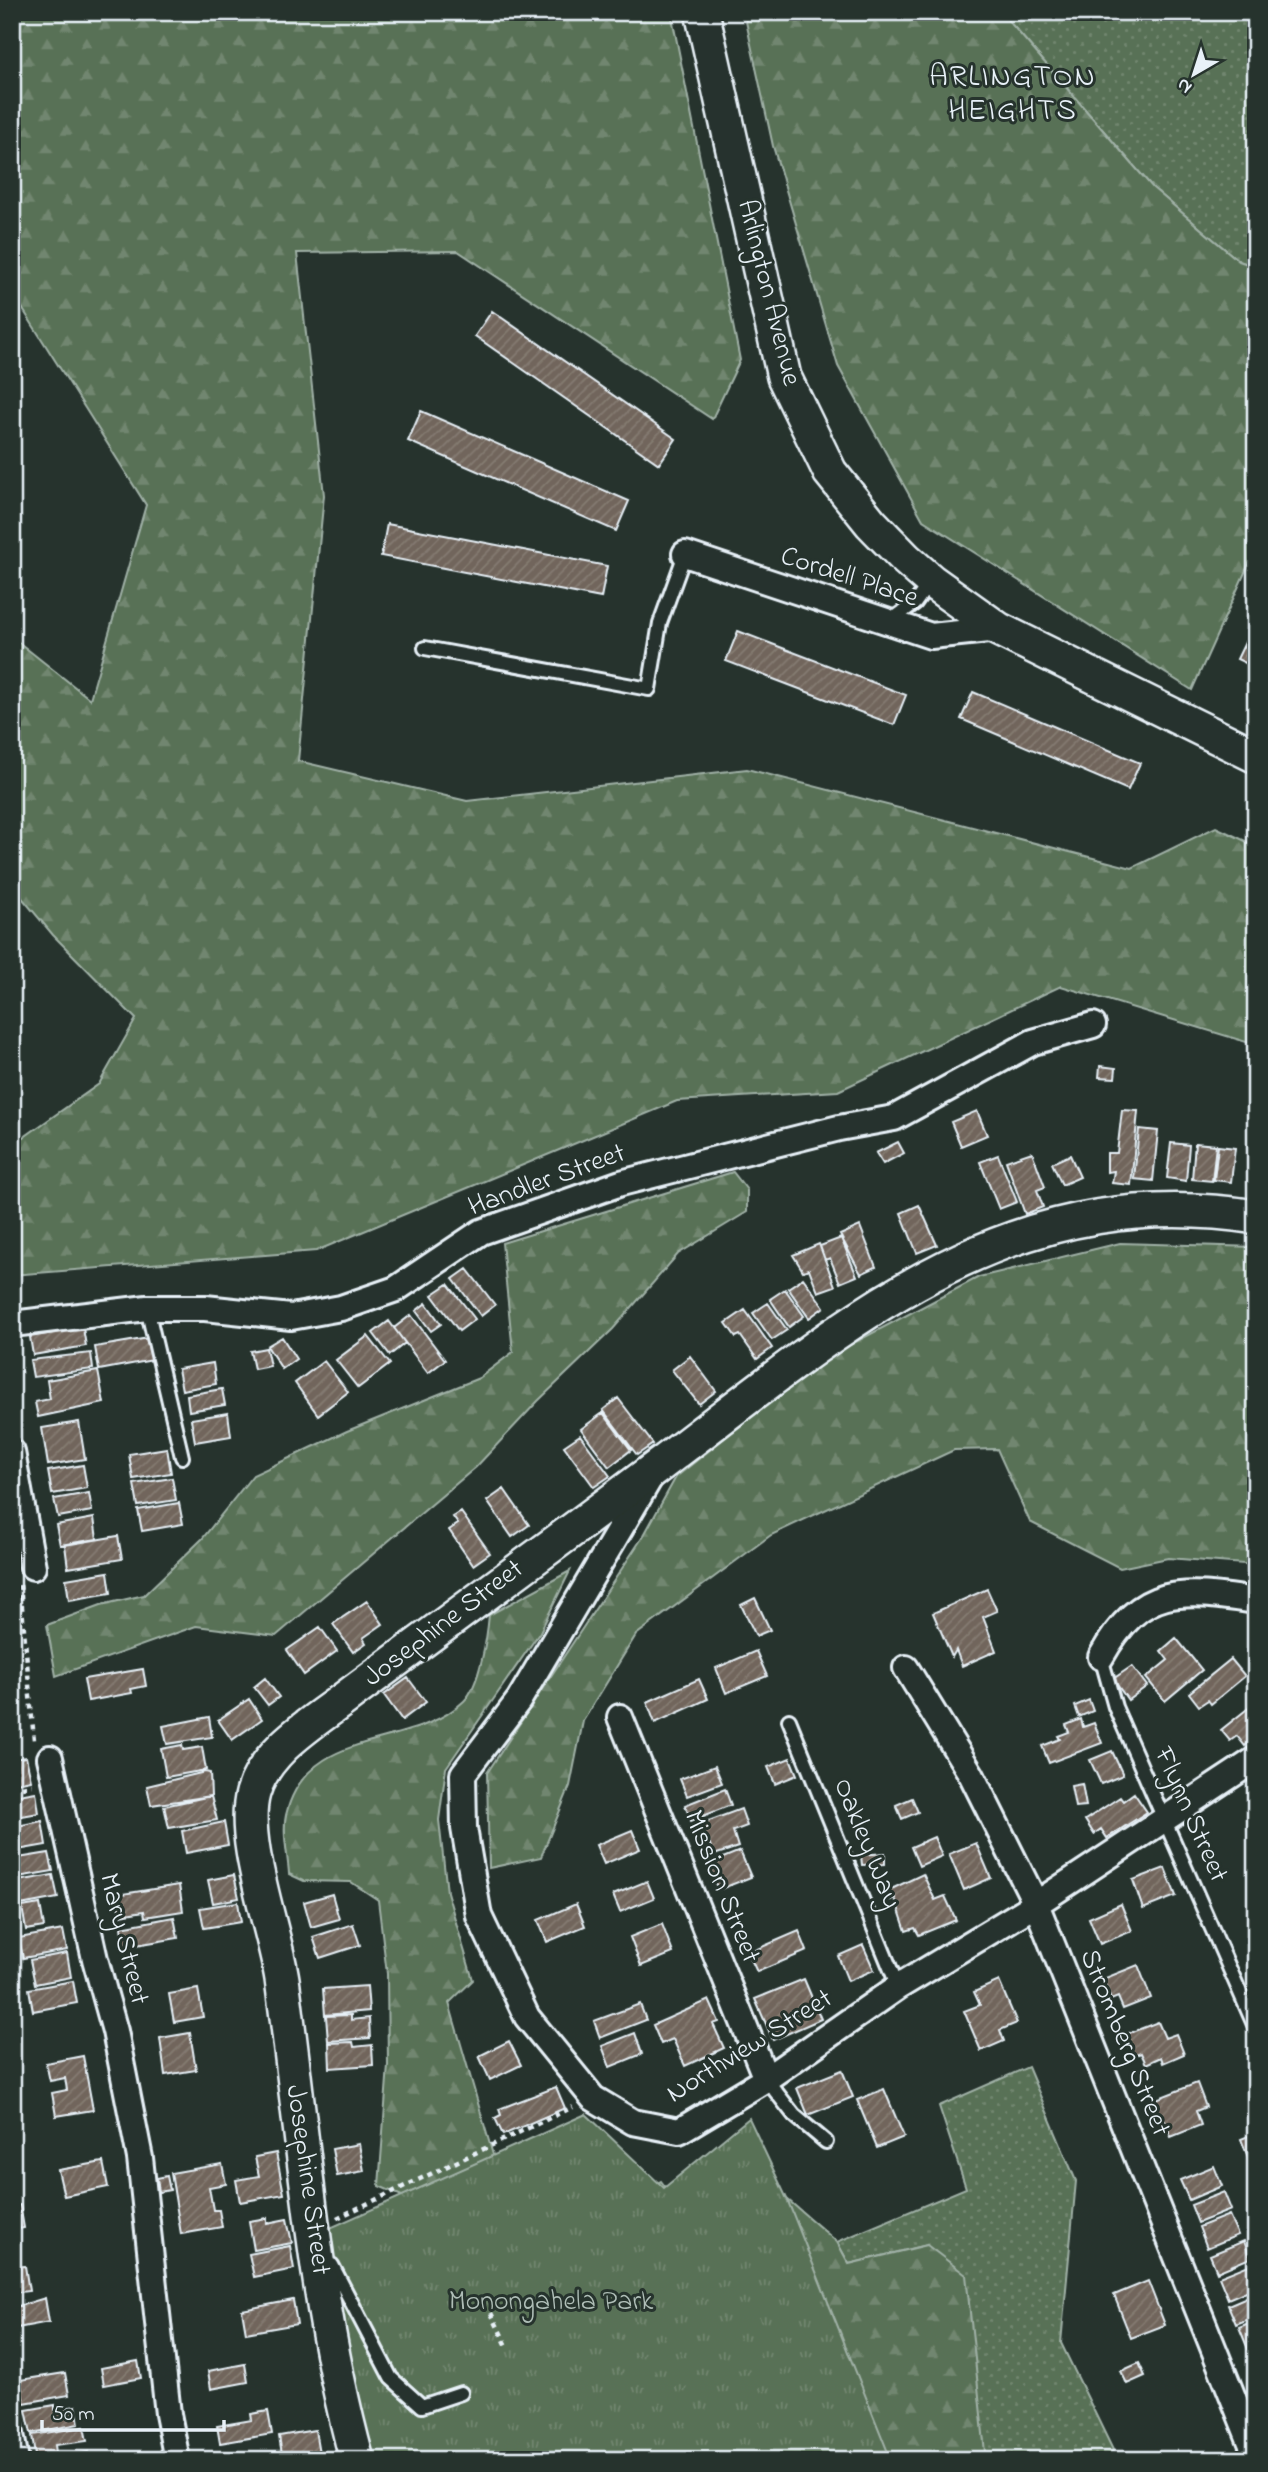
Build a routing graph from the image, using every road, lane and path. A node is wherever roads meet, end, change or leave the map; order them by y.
1 (702, 12) edge
2 (685, 554) joint
3 (930, 581) junction
4 (887, 623) junction
5 (998, 629) junction
6 (425, 648) dead end
7 (1256, 756) edge
8 (1093, 1025) dead end
9 (1256, 1217) edge
10 (147, 1308) junction
11 (12, 1324) edge
12 (12, 1452) edge
13 (181, 1457) dead end
14 (656, 1468) junction
15 (33, 1567) joint
16 (1256, 1601) edge
17 (1256, 1614) edge
18 (1256, 1656) edge
19 (1101, 1657) joint
20 (906, 1668) dead end
21 (620, 1717) dead end
22 (789, 1720) dead end
23 (50, 1758) joint
24 (1256, 1759) edge
25 (1165, 1819) junction
26 (1036, 1904) junction
27 (898, 1987) junction
28 (1256, 2029) edge
29 (766, 2079) junction
30 (593, 2098) junction
31 (826, 2142) dead end
32 (330, 2221) dead end
33 (332, 2265) dead end
34 (491, 2314) dead end
35 (506, 2346) dead end
36 (461, 2393) dead end
37 (12, 2407) edge
38 (1256, 2455) edge
39 (22, 2460) edge
40 (177, 2460) edge
41 (357, 2460) edge

1 - 3 street, Arlington Avenue
2 - 4 street, Cordell Place
2 - 6 lane
3 - 4 lane
3 - 5 street, Arlington Avenue
4 - 5 street, Cordell Place
5 - 7 street, Arlington Avenue
8 - 10 street, Handler Street
9 - 14 street, Josephine Street
10 - 11 street, Handler Street
10 - 13 lane
12 - 15 street
14 - 30 street, Northview Street
14 - 41 street, Josephine Street
15 - 23 path
16 - 19 street
17 - 18 lane
19 - 25 lane, Flynn Street
20 - 26 street, Stromberg Street
21 - 29 street, Mission Street
22 - 27 lane, Oakley Way
23 - 40 street, Mary Street
24 - 25 street, Northview Street
25 - 26 street, Northview Street
25 - 28 lane, Flynn Street
26 - 27 street, Northview Street
26 - 38 street, Stromberg Street
27 - 29 street, Northview Street
29 - 30 street, Northview Street
29 - 31 lane
30 - 32 path
33 - 36 lane
34 - 35 path
37 - 39 lane

